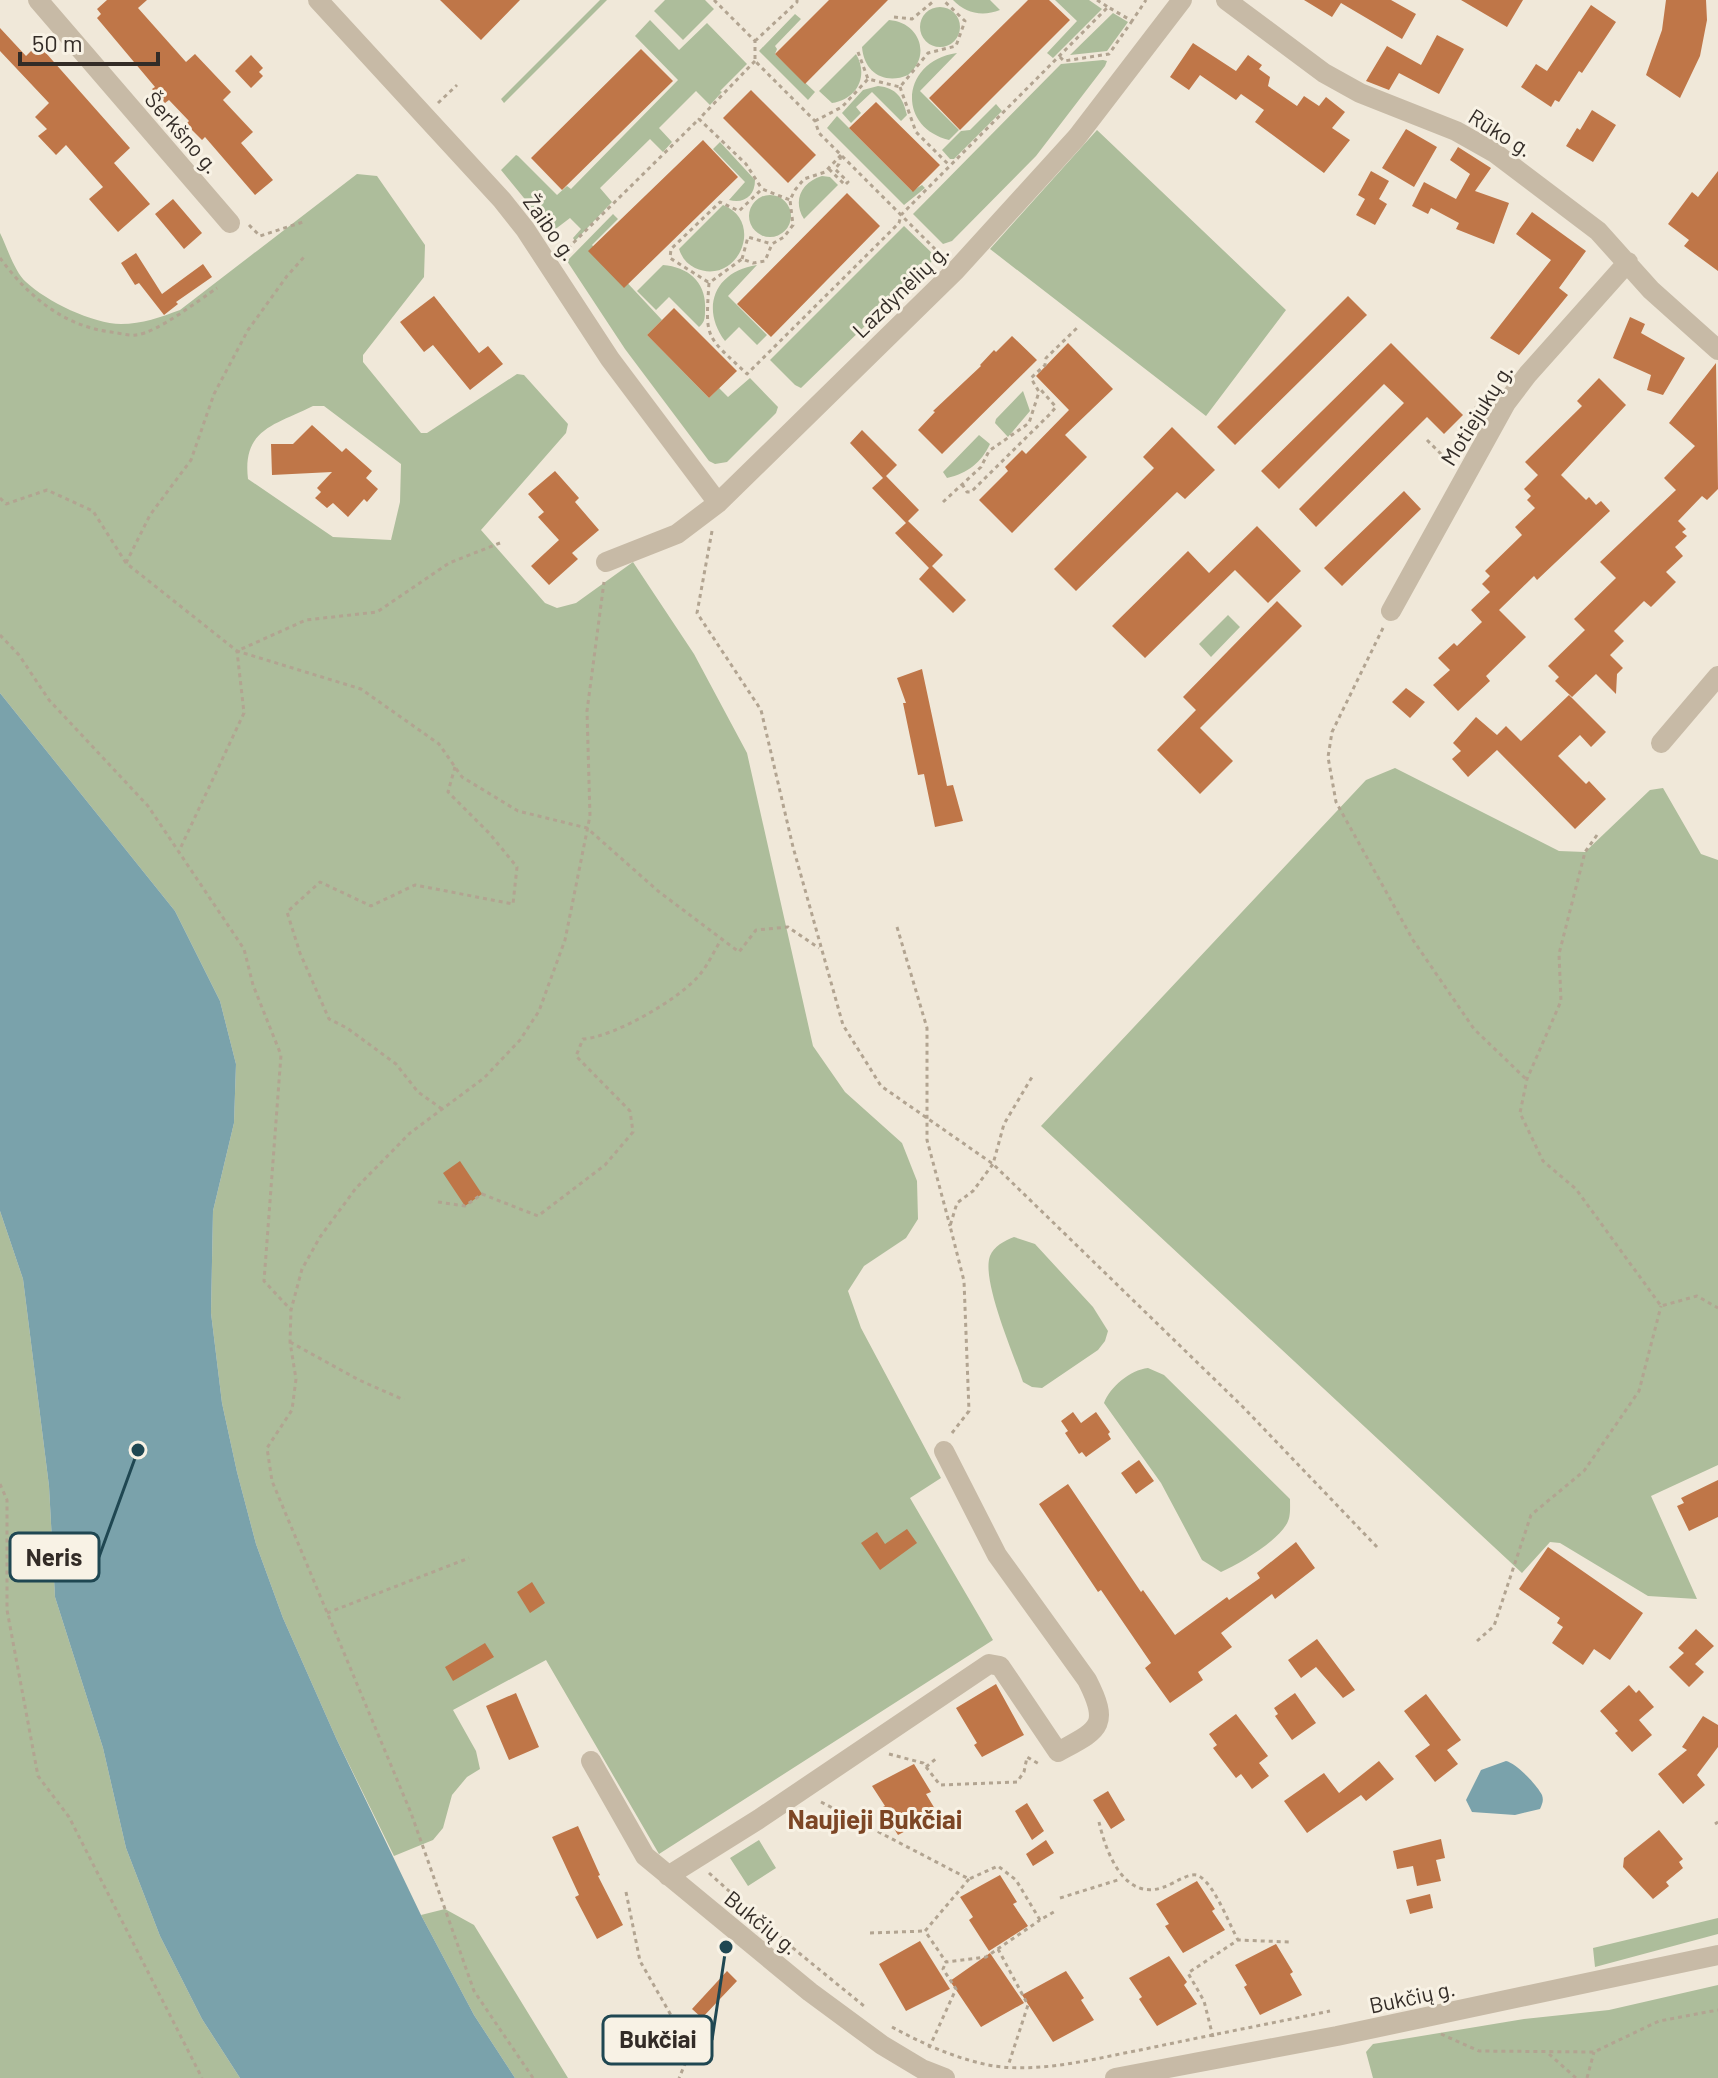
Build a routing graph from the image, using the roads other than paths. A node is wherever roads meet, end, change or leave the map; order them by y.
1 (38, 0) edge
2 (318, 0) edge
3 (1182, 0) edge
4 (1226, 0) edge
5 (230, 223) road end
6 (1628, 262) junction
7 (1718, 350) edge
8 (718, 503) junction
9 (606, 562) road end
10 (1391, 611) road end
11 (1718, 676) edge
12 (1661, 743) dead end
13 (944, 1451) road end
14 (591, 1761) dead end
15 (668, 1876) junction
16 (1718, 1955) edge
17 (919, 2073) edge
18 (945, 2078) edge
19 (1115, 2078) edge

1 - 5 street, Šerkšno g.
2 - 8 street, Žaibo g.
3 - 8 street, Lazdynėlių g.
4 - 6 street, Rūko g.
6 - 7 street, Rūko g.
6 - 10 street, Motiejukų g.
8 - 9 street, Lazdynėlių g.
11 - 12 street
13 - 15 street
14 - 15 street, Bukčių g.
15 - 17 street, Bukčių g.
16 - 19 street, Bukčių g.
17 - 18 street, Bukčių g.

